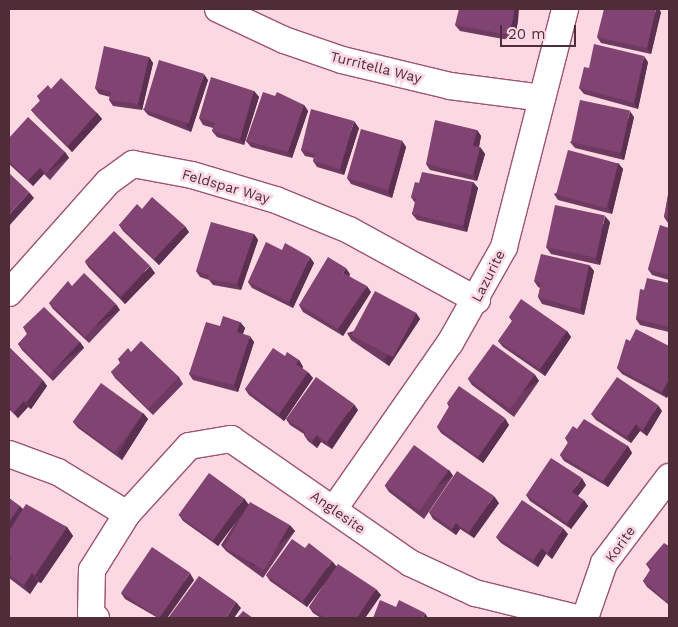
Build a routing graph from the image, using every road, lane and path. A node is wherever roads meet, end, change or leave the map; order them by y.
1 (565, 9) edge
2 (223, 10) edge
3 (542, 98) junction
4 (9, 293) edge
5 (477, 300) junction
6 (9, 454) edge
7 (669, 477) edge
8 (334, 509) junction
9 (127, 514) junction
10 (96, 618) edge
11 (577, 618) edge
12 (585, 618) edge

1 - 3 street, Lazurite
2 - 3 street, Turritella Way
3 - 5 street, Lazurite
4 - 5 street, Feldspar Way
5 - 8 street, Lazurite
6 - 9 street
7 - 12 street, Korite
8 - 9 street, Anglesite
8 - 11 street, Anglesite
9 - 10 street, Anglesite

